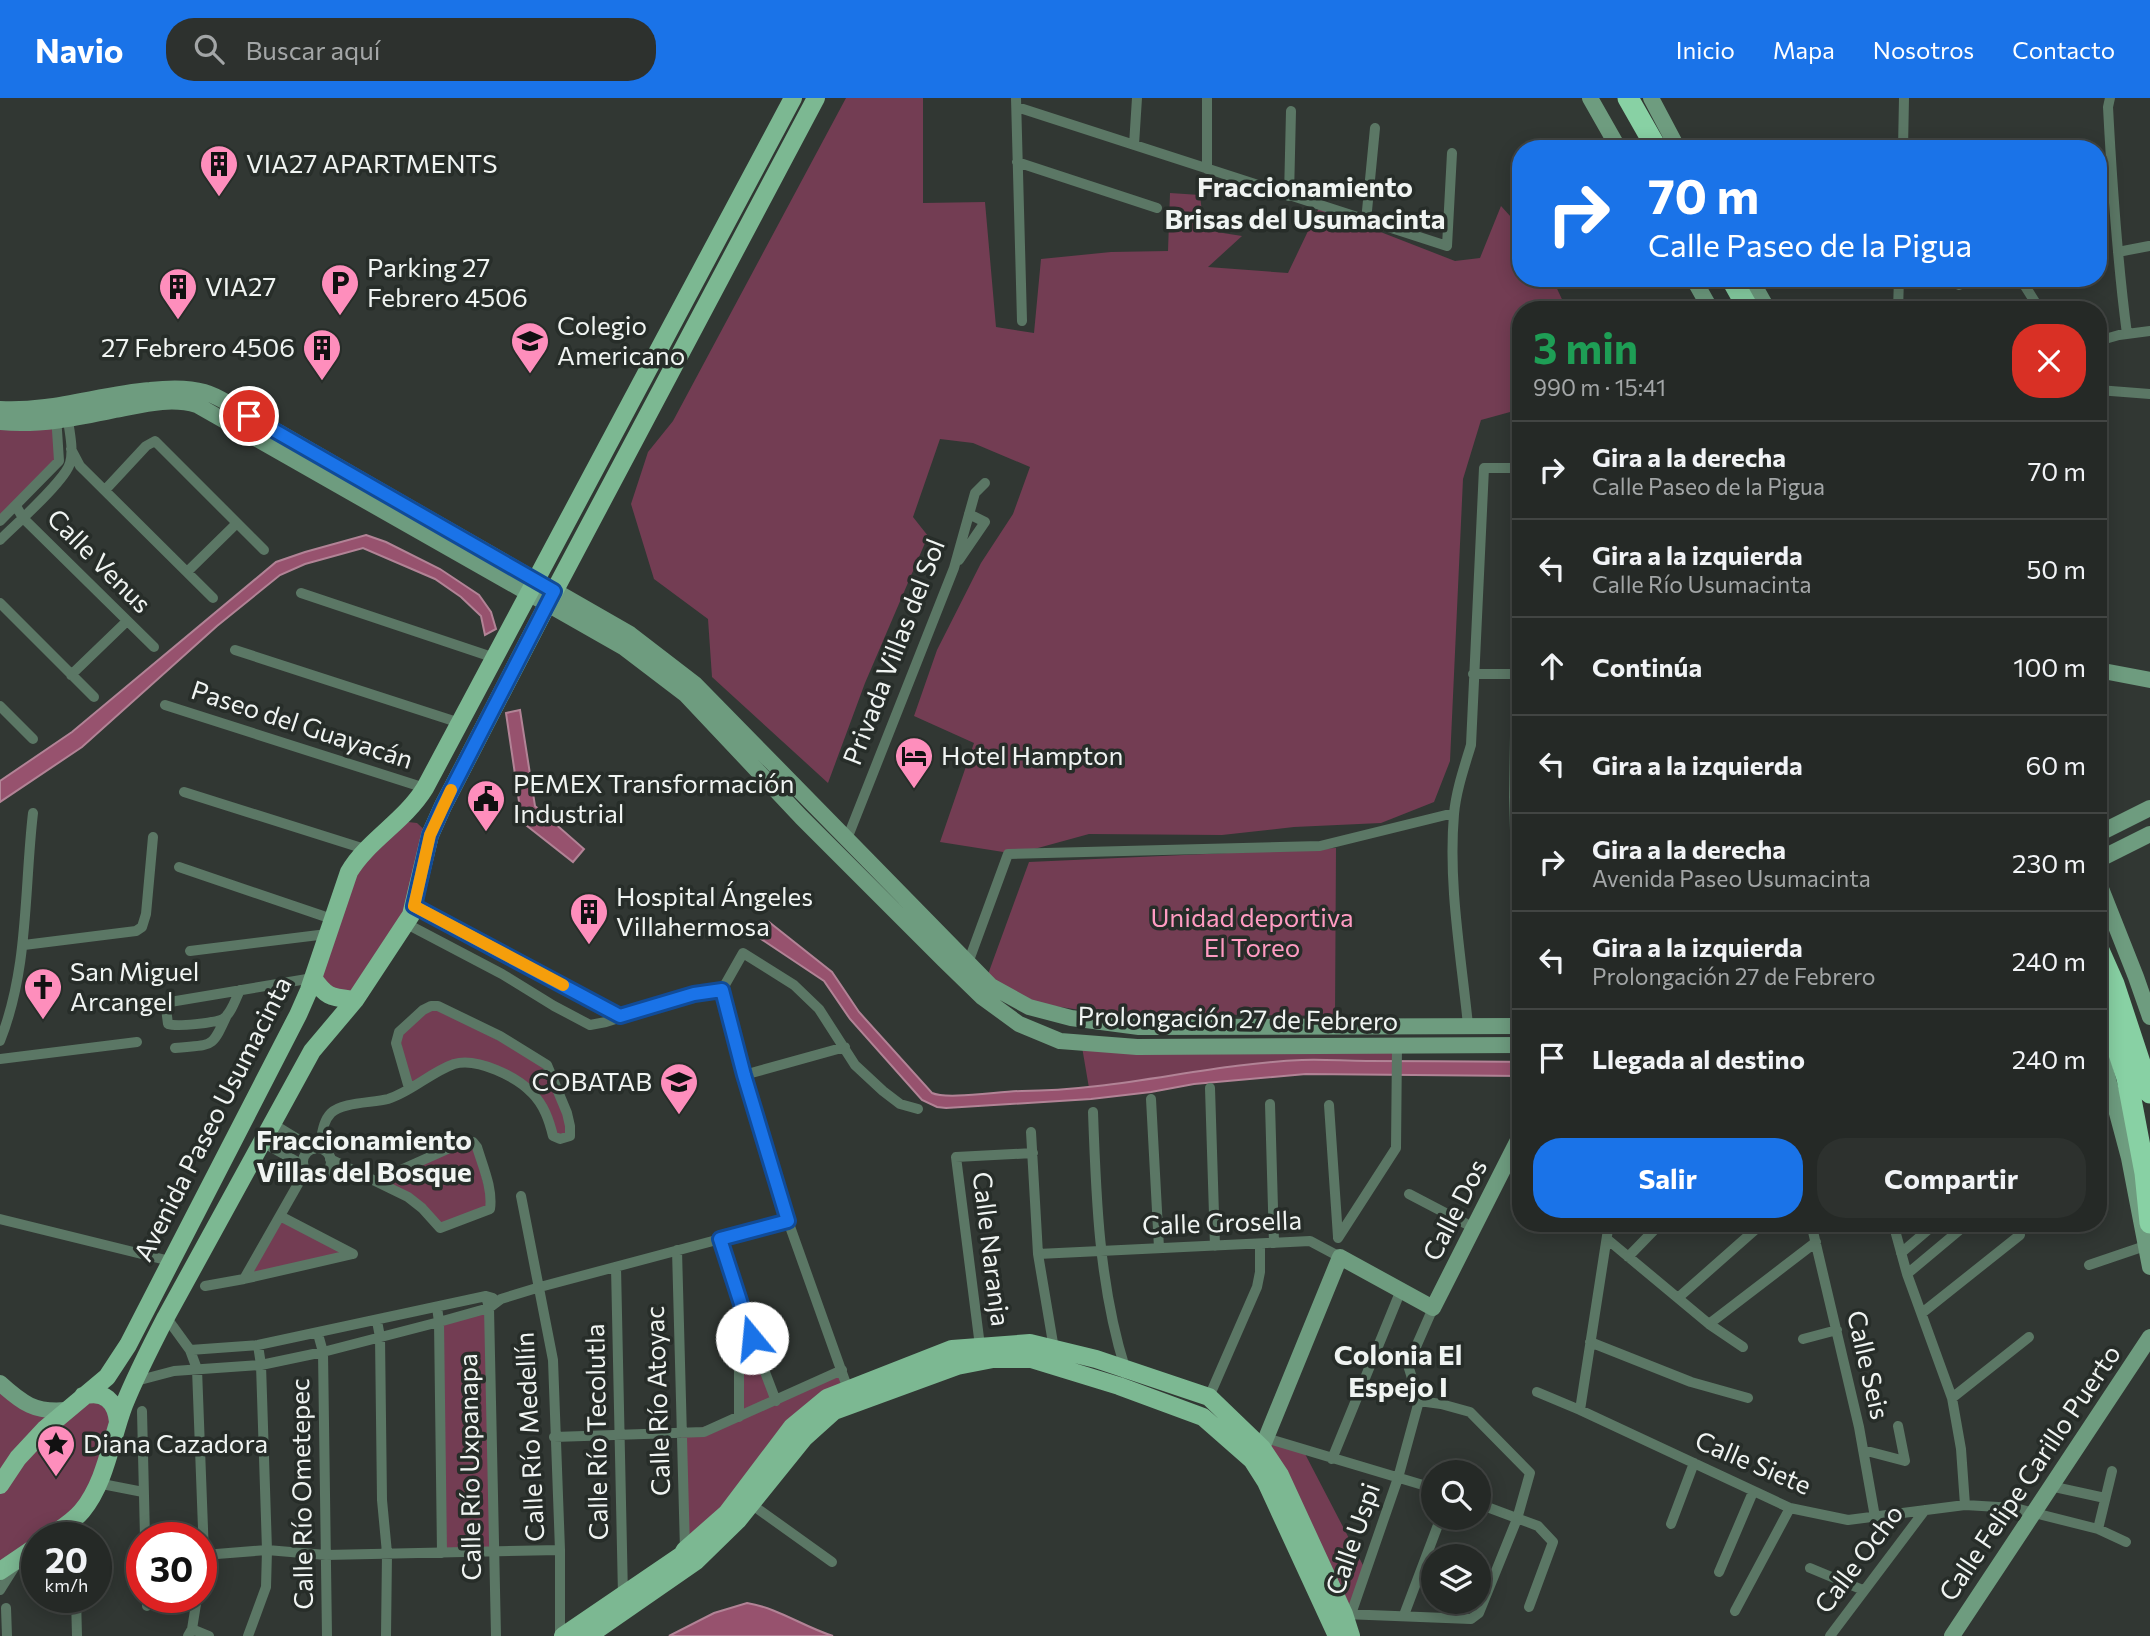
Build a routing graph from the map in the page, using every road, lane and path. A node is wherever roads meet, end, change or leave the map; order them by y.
1 (793, 98) edge
2 (816, 98) edge
3 (1137, 98) edge
4 (1207, 98) edge
5 (1590, 98) edge
6 (1612, 98) edge
7 (1628, 98) edge
8 (1651, 98) edge
9 (1904, 98) edge
10 (2110, 98) edge
11 (1016, 102) edge
12 (1291, 111) dead end
13 (1375, 128) dead end
14 (1614, 140) edge
15 (1636, 140) edge
16 (1652, 140) edge
17 (1673, 140) edge
18 (1903, 140) edge
19 (1135, 145) junction
20 (1452, 153) dead end
21 (1017, 162) junction
22 (1207, 169) junction
23 (1289, 195) junction
24 (1157, 208) dead end
25 (1366, 221) junction
26 (2149, 246) edge
27 (2118, 252) junction
28 (1022, 321) dead end
29 (2150, 331) edge
30 (2127, 334) junction
31 (2107, 339) edge
32 (2107, 391) edge
33 (2150, 394) edge
34 (0, 408) edge
35 (61, 412) junction
36 (0, 422) edge
37 (60, 455) junction
38 (76, 464) junction
39 (1512, 468) edge
40 (985, 483) dead end
41 (106, 489) junction
42 (16, 506) junction
43 (969, 514) junction
44 (23, 518) junction
45 (0, 521) edge
46 (237, 523) junction
47 (0, 541) edge
48 (264, 550) dead end
49 (954, 568) junction
50 (187, 572) junction
51 (533, 588) junction
52 (301, 593) dead end
53 (213, 598) dead end
54 (551, 598) junction
55 (0, 603) edge
56 (127, 621) junction
57 (154, 647) dead end
58 (234, 650) dead end
59 (495, 658) junction
60 (2107, 672) edge
61 (1473, 674) junction
62 (1512, 674) edge
63 (71, 675) junction
64 (2150, 680) edge
65 (94, 697) dead end
66 (164, 705) dead end
67 (0, 706) edge
68 (12, 718) junction
69 (460, 723) junction
70 (0, 724) edge
71 (33, 739) dead end
72 (425, 788) junction
73 (184, 792) dead end
74 (2150, 808) edge
75 (33, 813) dead end
76 (1454, 813) junction
77 (393, 826) junction
78 (2107, 830) edge
79 (2150, 834) edge
80 (430, 835) junction
81 (153, 837) dead end
82 (847, 839) junction
83 (368, 850) junction
84 (2107, 856) edge
85 (179, 867) dead end
86 (2107, 904) edge
87 (414, 906) junction
88 (405, 923) junction
89 (330, 927) junction
90 (23, 945) junction
91 (190, 951) dead end
92 (968, 963) junction
93 (2107, 970) edge
94 (313, 978) junction
95 (240, 990) junction
96 (722, 990) junction
97 (355, 1000) junction
98 (228, 1015) junction
99 (620, 1016) junction
100 (2150, 1017) edge
101 (2107, 1018) edge
102 (1468, 1025) junction
103 (1512, 1026) edge
104 (0, 1041) edge
105 (137, 1042) dead end
106 (1512, 1045) edge
107 (1397, 1046) junction
108 (845, 1047) junction
109 (175, 1048) dead end
110 (0, 1059) edge
111 (744, 1075) junction
112 (2107, 1076) edge
113 (409, 1088) junction
114 (1210, 1088) dead end
115 (2150, 1093) edge
116 (1151, 1099) dead end
117 (1270, 1104) dead end
118 (1329, 1105) dead end
119 (918, 1109) dead end
120 (1093, 1112) dead end
121 (273, 1124) junction
122 (1031, 1132) dead end
123 (262, 1142) junction
124 (317, 1148) junction
125 (1512, 1152) edge
126 (1033, 1153) junction
127 (330, 1159) junction
128 (305, 1168) junction
129 (376, 1181) junction
130 (1409, 1194) dead end
131 (521, 1196) dead end
132 (280, 1216) junction
133 (0, 1219) edge
134 (788, 1221) junction
135 (2150, 1223) edge
136 (1474, 1228) junction
137 (1607, 1232) edge
138 (1652, 1232) edge
139 (1746, 1232) edge
140 (1813, 1232) edge
141 (1895, 1232) edge
142 (1925, 1232) edge
143 (1957, 1232) edge
144 (2021, 1235) dead end
145 (1338, 1238) junction
146 (720, 1239) junction
147 (1606, 1239) junction
148 (1816, 1242) junction
149 (1274, 1243) junction
150 (1260, 1244) junction
151 (1215, 1246) junction
152 (2145, 1246) junction
153 (1159, 1248) junction
154 (677, 1250) junction
155 (1101, 1251) junction
156 (1900, 1252) junction
157 (1038, 1254) junction
158 (1336, 1255) junction
159 (1628, 1257) junction
160 (170, 1261) junction
161 (2089, 1265) dead end
162 (615, 1267) junction
163 (2150, 1267) edge
164 (1907, 1275) junction
165 (244, 1279) junction
166 (205, 1286) dead end
167 (540, 1287) junction
168 (1401, 1290) junction
169 (739, 1297) junction
170 (1679, 1297) junction
171 (488, 1302) junction
172 (437, 1307) junction
173 (1433, 1308) junction
174 (1922, 1313) junction
175 (166, 1317) junction
176 (376, 1321) junction
177 (439, 1322) junction
178 (1709, 1324) junction
179 (1837, 1330) junction
180 (318, 1334) junction
181 (380, 1337) junction
182 (2029, 1337) dead end
183 (2150, 1337) edge
184 (1803, 1339) dead end
185 (1590, 1342) junction
186 (258, 1345) junction
187 (980, 1346) junction
188 (1743, 1347) dead end
189 (1054, 1349) junction
190 (190, 1350) junction
191 (323, 1352) junction
192 (261, 1364) junction
193 (1125, 1368) junction
194 (197, 1369) junction
195 (842, 1370) junction
196 (136, 1381) junction
197 (0, 1383) edge
198 (1537, 1392) dead end
199 (850, 1396) junction
200 (83, 1397) junction
201 (1209, 1397) junction
202 (1748, 1398) dead end
203 (1952, 1398) junction
204 (776, 1401) junction
205 (1419, 1401) junction
206 (142, 1410) dead end
207 (1580, 1410) junction
208 (63, 1412) junction
209 (739, 1417) junction
210 (118, 1422) junction
211 (1898, 1426) dead end
212 (681, 1433) junction
213 (620, 1434) junction
214 (554, 1437) junction
215 (1260, 1449) junction
216 (1863, 1450) junction
217 (1332, 1459) junction
218 (1694, 1463) junction
219 (2112, 1471) dead end
220 (1398, 1478) junction
221 (97, 1483) junction
222 (0, 1485) edge
223 (1421, 1485) edge
224 (2050, 1486) junction
225 (143, 1492) junction
226 (1753, 1492) junction
227 (2105, 1498) junction
228 (751, 1504) junction
229 (1965, 1505) junction
230 (1790, 1508) junction
231 (1491, 1509) edge
232 (1925, 1510) junction
233 (2032, 1513) junction
234 (1875, 1517) junction
235 (1517, 1519) junction
236 (70, 1522) edge
237 (144, 1522) edge
238 (203, 1522) edge
239 (1671, 1524) dead end
240 (2098, 1529) junction
241 (1436, 1530) edge
242 (2126, 1542) dead end
243 (267, 1550) junction
244 (560, 1550) junction
245 (685, 1550) junction
246 (494, 1552) junction
247 (387, 1553) junction
248 (442, 1553) junction
249 (217, 1554) edge
250 (326, 1555) junction
251 (21, 1557) joint
252 (832, 1562) dead end
253 (1810, 1568) dead end
254 (0, 1571) edge
255 (1719, 1572) dead end
256 (0, 1590) edge
257 (1863, 1590) junction
258 (623, 1596) junction
259 (1529, 1607) dead end
260 (6, 1608) dead end
261 (1735, 1611) dead end
262 (76, 1613) edge
263 (194, 1613) edge
264 (1348, 1614) junction
265 (1404, 1615) junction
266 (190, 1633) edge
267 (7, 1636) edge
268 (77, 1636) edge
269 (209, 1636) edge
270 (247, 1636) edge
271 (327, 1636) edge
272 (386, 1636) edge
273 (496, 1636) edge
274 (562, 1636) edge
275 (588, 1636) edge
276 (1337, 1636) edge
277 (1351, 1636) edge
278 (1830, 1636) edge
279 (1952, 1636) edge

1 - 51 main road, Avenida Paseo Usumacinta
2 - 54 main road, Avenida Paseo Usumacinta
3 - 19 street
4 - 22 street
5 - 14 main road
6 - 15 highway
7 - 16 highway
8 - 17 main road
9 - 18 street
10 - 27 street
11 - 19 street
11 - 21 street
12 - 23 street
13 - 25 street
19 - 22 street
20 - 25 street
21 - 24 street
21 - 28 street
22 - 23 street
23 - 25 street
26 - 27 street
27 - 30 street
29 - 30 street
30 - 31 street
32 - 33 street
34 - 35 main road, Prolongación 27 de Febrero
35 - 36 main road, Prolongación 27 de Febrero
35 - 37 street
35 - 38 street
35 - 51 main road, Prolongación 27 de Febrero
37 - 38 street
37 - 42 street
38 - 41 street
38 - 44 street
39 - 61 street
40 - 43 street, Privada Villas del Sol
41 - 46 street
41 - 50 street
42 - 44 street, Calle Venus
42 - 45 street
43 - 49 street, Privada Villas del Sol
43 - 49 street
44 - 47 street
44 - 56 street, Calle Venus
46 - 48 street
46 - 50 street
49 - 82 street, Privada Villas del Sol
50 - 53 street
51 - 54 main road, Prolongación 27 de Febrero
51 - 59 main road, Avenida Paseo Usumacinta
52 - 59 street
54 - 80 main road, Avenida Paseo Usumacinta
54 - 82 main road, Prolongación 27 de Febrero
54 - 107 main road, Prolongación 27 de Febrero
55 - 63 street
56 - 57 street, Calle Venus
56 - 63 street
58 - 69 street
59 - 69 main road, Avenida Paseo Usumacinta
60 - 64 main road
61 - 62 street
61 - 76 street
63 - 65 street
66 - 72 street, Paseo del Guayacán
67 - 68 street
68 - 70 street
68 - 71 street
69 - 72 main road, Avenida Paseo Usumacinta
72 - 77 main road, Avenida Paseo Usumacinta
73 - 83 street
74 - 78 main road
75 - 90 street
76 - 92 street
76 - 102 street
77 - 80 main road
77 - 83 main road, Avenida Paseo Usumacinta
79 - 84 main road
80 - 87 main road, Avenida Paseo Usumacinta
81 - 90 street
82 - 92 main road, Prolongación 27 de Febrero
83 - 89 main road, Avenida Paseo Usumacinta
85 - 89 street
86 - 100 main road
87 - 88 main road, Avenida Paseo Usumacinta
87 - 99 street
88 - 97 main road, Avenida Paseo Usumacinta
88 - 99 street
89 - 91 street
89 - 94 main road, Avenida Paseo Usumacinta
90 - 104 street
92 - 102 main road, Prolongación 27 de Febrero
93 - 115 highway
94 - 95 street
94 - 97 main road
94 - 160 main road, Avenida Paseo Usumacinta
95 - 98 street
95 - 98 street
96 - 99 street
96 - 108 street
96 - 111 street
97 - 121 main road, Avenida Paseo Usumacinta
98 - 109 street
101 - 135 highway
102 - 103 main road, Prolongación 27 de Febrero
105 - 110 street
106 - 107 main road, Prolongación 27 de Febrero
107 - 145 street
108 - 111 street
108 - 119 street
111 - 134 street
112 - 152 main road
113 - 113 street
113 - 124 street
114 - 151 street
116 - 153 street
117 - 149 street
118 - 145 street
120 - 155 street
121 - 123 main road, Avenida Paseo Usumacinta
121 - 124 street
122 - 126 street
123 - 128 street
123 - 175 main road, Avenida Paseo Usumacinta
124 - 127 street
124 - 128 street
125 - 136 main road, Calle Dos
126 - 157 street
126 - 187 street, Calle Naranja
127 - 128 street
127 - 129 street
128 - 132 street
129 - 129 street
130 - 136 street
131 - 167 street, Calle Río Medellín
132 - 165 street
132 - 165 street
133 - 160 street
134 - 146 street
134 - 195 street
136 - 173 main road, Calle Dos
137 - 147 street
138 - 159 street
139 - 170 street
140 - 148 street, Calle Seis
141 - 156 street
142 - 156 street
143 - 164 street
144 - 174 street
145 - 158 street
146 - 154 street
146 - 169 street
147 - 159 street
147 - 185 street
148 - 178 street
148 - 179 street, Calle Seis
149 - 150 street, Calle Grosella
149 - 158 street, Calle Grosella
150 - 151 street, Calle Grosella
150 - 201 street
151 - 153 street, Calle Grosella
152 - 161 street
152 - 163 main road
153 - 155 street, Calle Grosella
154 - 162 street
154 - 212 street, Calle Río Atoyac
155 - 157 street, Calle Grosella
155 - 193 street
156 - 164 street
157 - 189 street
158 - 168 main road, Calle Grosella
158 - 215 main road
159 - 170 street
160 - 200 main road, Avenida Paseo Usumacinta
162 - 167 street
162 - 213 street, Calle Río Tecolutla
164 - 174 street
165 - 166 street
167 - 171 street
167 - 214 street, Calle Río Medellín
168 - 173 main road, Calle Grosella
168 - 217 street
169 - 204 street
169 - 209 street
170 - 178 street
171 - 172 street
171 - 177 street
171 - 246 street, Calle Río Uxpanapa
172 - 176 street
172 - 177 street
173 - 205 street
174 - 203 street
175 - 190 street
175 - 196 main road, Avenida Paseo Usumacinta
176 - 180 street
176 - 181 street
177 - 181 street
177 - 248 street
178 - 188 street
179 - 184 street
179 - 216 street, Calle Seis
180 - 186 street
180 - 191 street, Calle Río Ometepec
181 - 191 street
181 - 247 street
182 - 203 street
183 - 224 main road, Calle Felipe Carillo Puerto
185 - 202 street
185 - 207 street
186 - 190 street
186 - 192 street
187 - 189 main road
187 - 199 main road
189 - 193 main road
190 - 194 street
191 - 192 street
191 - 250 street, Calle Río Ometepec
192 - 194 street
192 - 243 street
193 - 201 main road
194 - 196 street
194 - 238 street
195 - 199 street
195 - 204 street
196 - 210 main road, Avenida Paseo Usumacinta
197 - 208 main road
198 - 207 street, Calle Siete
199 - 215 main road
199 - 228 main road
199 - 245 main road
200 - 208 main road, Avenida Paseo Usumacinta
200 - 210 main road
201 - 215 main road
203 - 229 street
204 - 209 street
205 - 220 street, Calle Uspi
205 - 235 street
206 - 225 street
207 - 218 street, Calle Siete
208 - 222 main road, Avenida Paseo Usumacinta
209 - 212 street
210 - 221 main road, Avenida Paseo Usumacinta
211 - 216 street
212 - 213 street
212 - 245 street, Calle Río Atoyac
213 - 214 street
213 - 258 street, Calle Río Tecolutla
214 - 244 street, Calle Río Medellín
215 - 217 street
215 - 264 main road
215 - 276 main road
216 - 234 street, Calle Seis
217 - 220 street
218 - 226 street, Calle Siete
218 - 239 street
219 - 227 street
220 - 223 street
220 - 264 street, Calle Uspi
221 - 225 street
221 - 236 main road, Avenida Paseo Usumacinta
224 - 227 street
224 - 233 main road, Calle Felipe Carillo Puerto
225 - 237 street
226 - 230 street, Calle Siete
226 - 255 street
227 - 240 street
228 - 252 street
228 - 275 main road
229 - 232 street, Calle Siete
229 - 233 street, Calle Siete
230 - 234 street, Calle Siete
230 - 261 street
231 - 235 street
232 - 234 street, Calle Siete
232 - 257 street, Calle Ocho
233 - 240 street, Calle Siete
233 - 279 main road, Calle Felipe Carillo Puerto
235 - 259 street
235 - 265 street
240 - 242 street, Calle Siete
241 - 265 street
243 - 249 street
243 - 250 street
243 - 270 street
244 - 246 street
244 - 274 street, Calle Río Medellín
245 - 258 main road
246 - 248 street
246 - 273 street, Calle Río Uxpanapa
247 - 248 street
247 - 250 street
247 - 272 street
250 - 271 street, Calle Río Ometepec
251 - 254 main road
251 - 256 street
253 - 257 street
257 - 278 street, Calle Ocho
258 - 274 main road
260 - 267 street
262 - 268 street
263 - 266 street
264 - 265 street
264 - 277 main road
266 - 269 street

